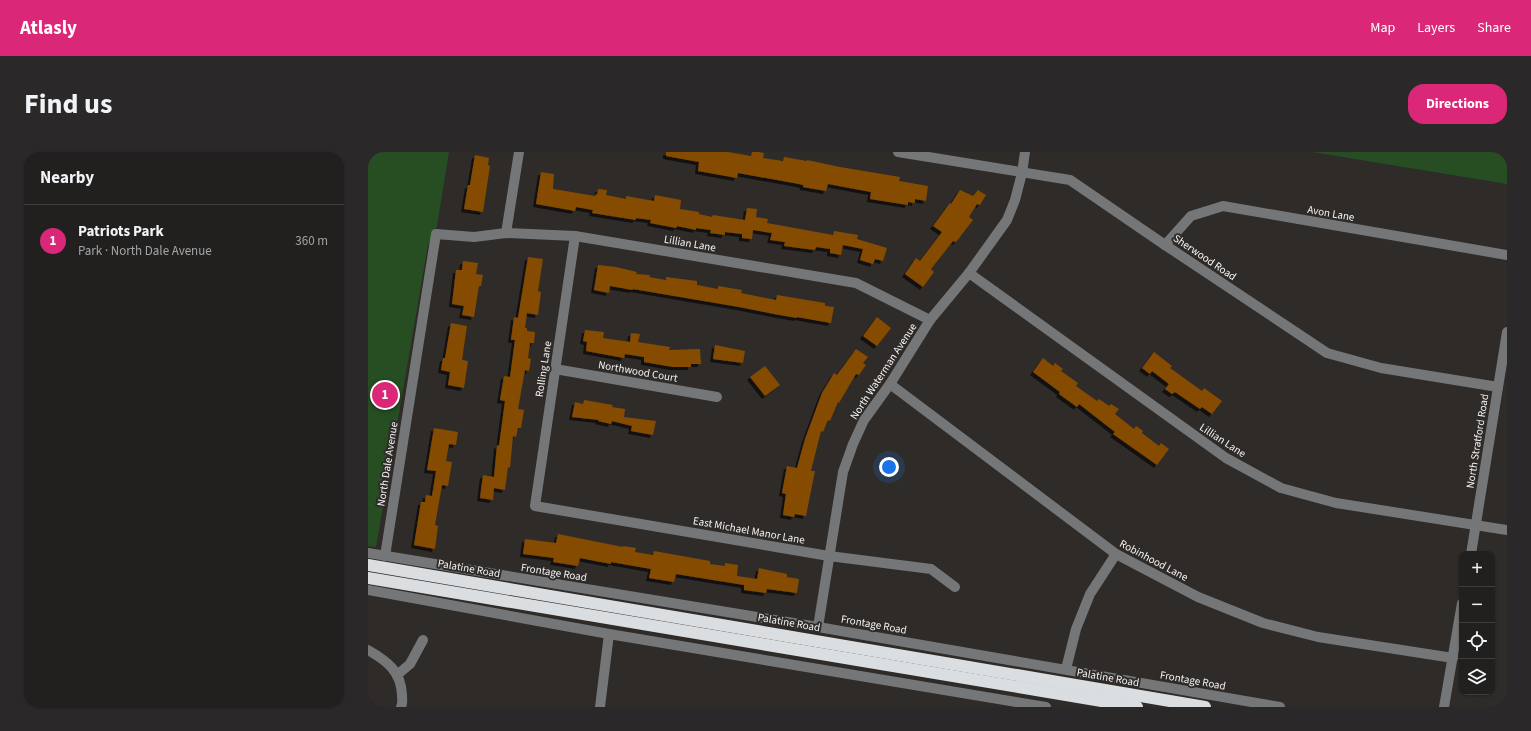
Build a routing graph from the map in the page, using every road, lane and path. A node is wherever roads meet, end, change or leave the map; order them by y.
1 (519, 152) edge
2 (898, 152) edge
3 (1025, 152) edge
4 (1022, 173) junction
5 (506, 233) junction
6 (436, 234) joint
7 (576, 236) junction
8 (1164, 245) junction
9 (1507, 255) edge
10 (969, 273) junction
11 (930, 320) junction
12 (1507, 332) edge
13 (554, 369) junction
14 (890, 384) junction
15 (1498, 387) junction
16 (717, 397) dead end
17 (534, 506) joint
18 (1476, 525) junction
19 (1507, 530) edge
20 (1472, 551) edge
21 (368, 553) edge
22 (1116, 554) junction
23 (385, 556) junction
24 (829, 556) junction
25 (368, 560) edge
26 (368, 565) edge
27 (368, 578) edge
28 (454, 579) junction
29 (955, 587) dead end
30 (368, 590) edge
31 (1459, 621) edge
32 (818, 627) junction
33 (609, 634) junction
34 (423, 640) dead end
35 (368, 650) edge
36 (1453, 658) junction
37 (1066, 670) junction
38 (398, 675) junction
39 (401, 707) edge
40 (600, 707) edge
41 (1046, 707) edge
42 (1138, 707) edge
43 (1205, 707) edge
44 (1280, 707) edge
45 (1444, 707) edge

1 - 5 street
2 - 4 street, Sherwood Road
3 - 4 street, North Waterman Avenue
4 - 8 street, Sherwood Road
4 - 10 street, North Waterman Avenue
5 - 6 street, Lillian Lane
5 - 7 street, Lillian Lane
6 - 23 street, North Dale Avenue
7 - 11 street, Lillian Lane
7 - 13 street, Rolling Lane
8 - 9 street, Avon Lane
8 - 15 street, Sherwood Road
10 - 11 street, North Waterman Avenue
10 - 18 street, Lillian Lane
11 - 14 street, North Waterman Avenue
12 - 15 street, North Stratford Road
13 - 16 street, Northwood Court
13 - 17 street, Rolling Lane
14 - 22 street, Robinhood Lane
14 - 24 street, North Waterman Avenue
15 - 18 street, North Stratford Road
17 - 24 street, East Michael Manor Lane
18 - 19 street, Lillian Lane
18 - 20 street, North Stratford Road
21 - 23 street, Frontage Road
22 - 36 street, Robinhood Lane
22 - 37 street
23 - 32 street, Frontage Road
24 - 29 street, East Michael Manor Lane
24 - 32 street, North Waterman Avenue
25 - 28 highway
26 - 28 highway, Palatine Road
27 - 42 highway
28 - 43 highway, Palatine Road
30 - 33 street
31 - 36 street
32 - 37 street, Frontage Road
33 - 40 street
33 - 41 street
34 - 38 street
35 - 38 street
36 - 45 street
37 - 44 street, Frontage Road
38 - 39 street

